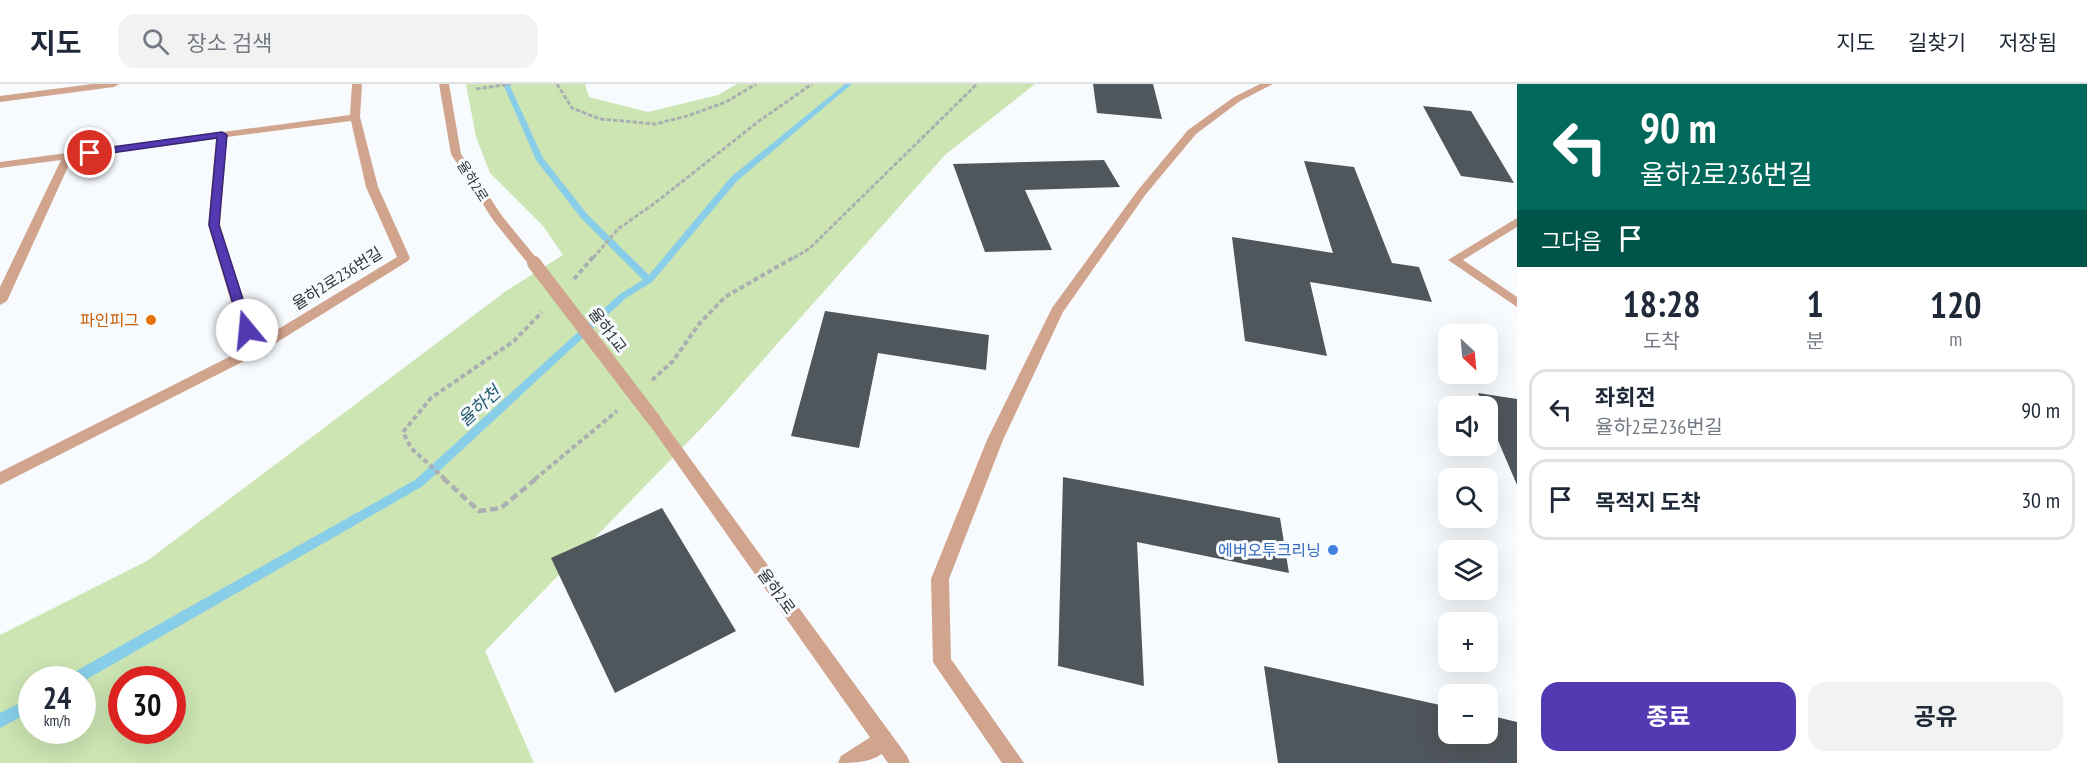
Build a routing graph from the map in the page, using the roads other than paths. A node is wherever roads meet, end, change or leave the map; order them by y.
1 (114, 84) edge
2 (357, 84) edge
3 (444, 84) edge
4 (1268, 84) edge
5 (0, 99) edge
6 (354, 117) junction
7 (222, 135) junction
8 (69, 156) junction
9 (0, 165) edge
10 (1517, 222) edge
11 (534, 263) joint
12 (0, 301) edge
13 (1517, 303) edge
14 (253, 351) junction
15 (654, 420) joint
16 (0, 479) edge
17 (883, 740) junction
18 (848, 763) edge
19 (900, 763) edge
20 (1014, 763) edge

1 - 5 street
2 - 6 street, 율하2로236번길
3 - 11 street, 율하2로
4 - 20 street
6 - 7 street
6 - 14 street, 율하2로236번길
7 - 8 street
7 - 14 street
8 - 9 street
8 - 12 street
10 - 13 street
11 - 15 street, 율하1교, bridge
14 - 16 street, 율하2로236번길
15 - 17 street, 율하2로
17 - 18 street
17 - 19 street, 율하2로

